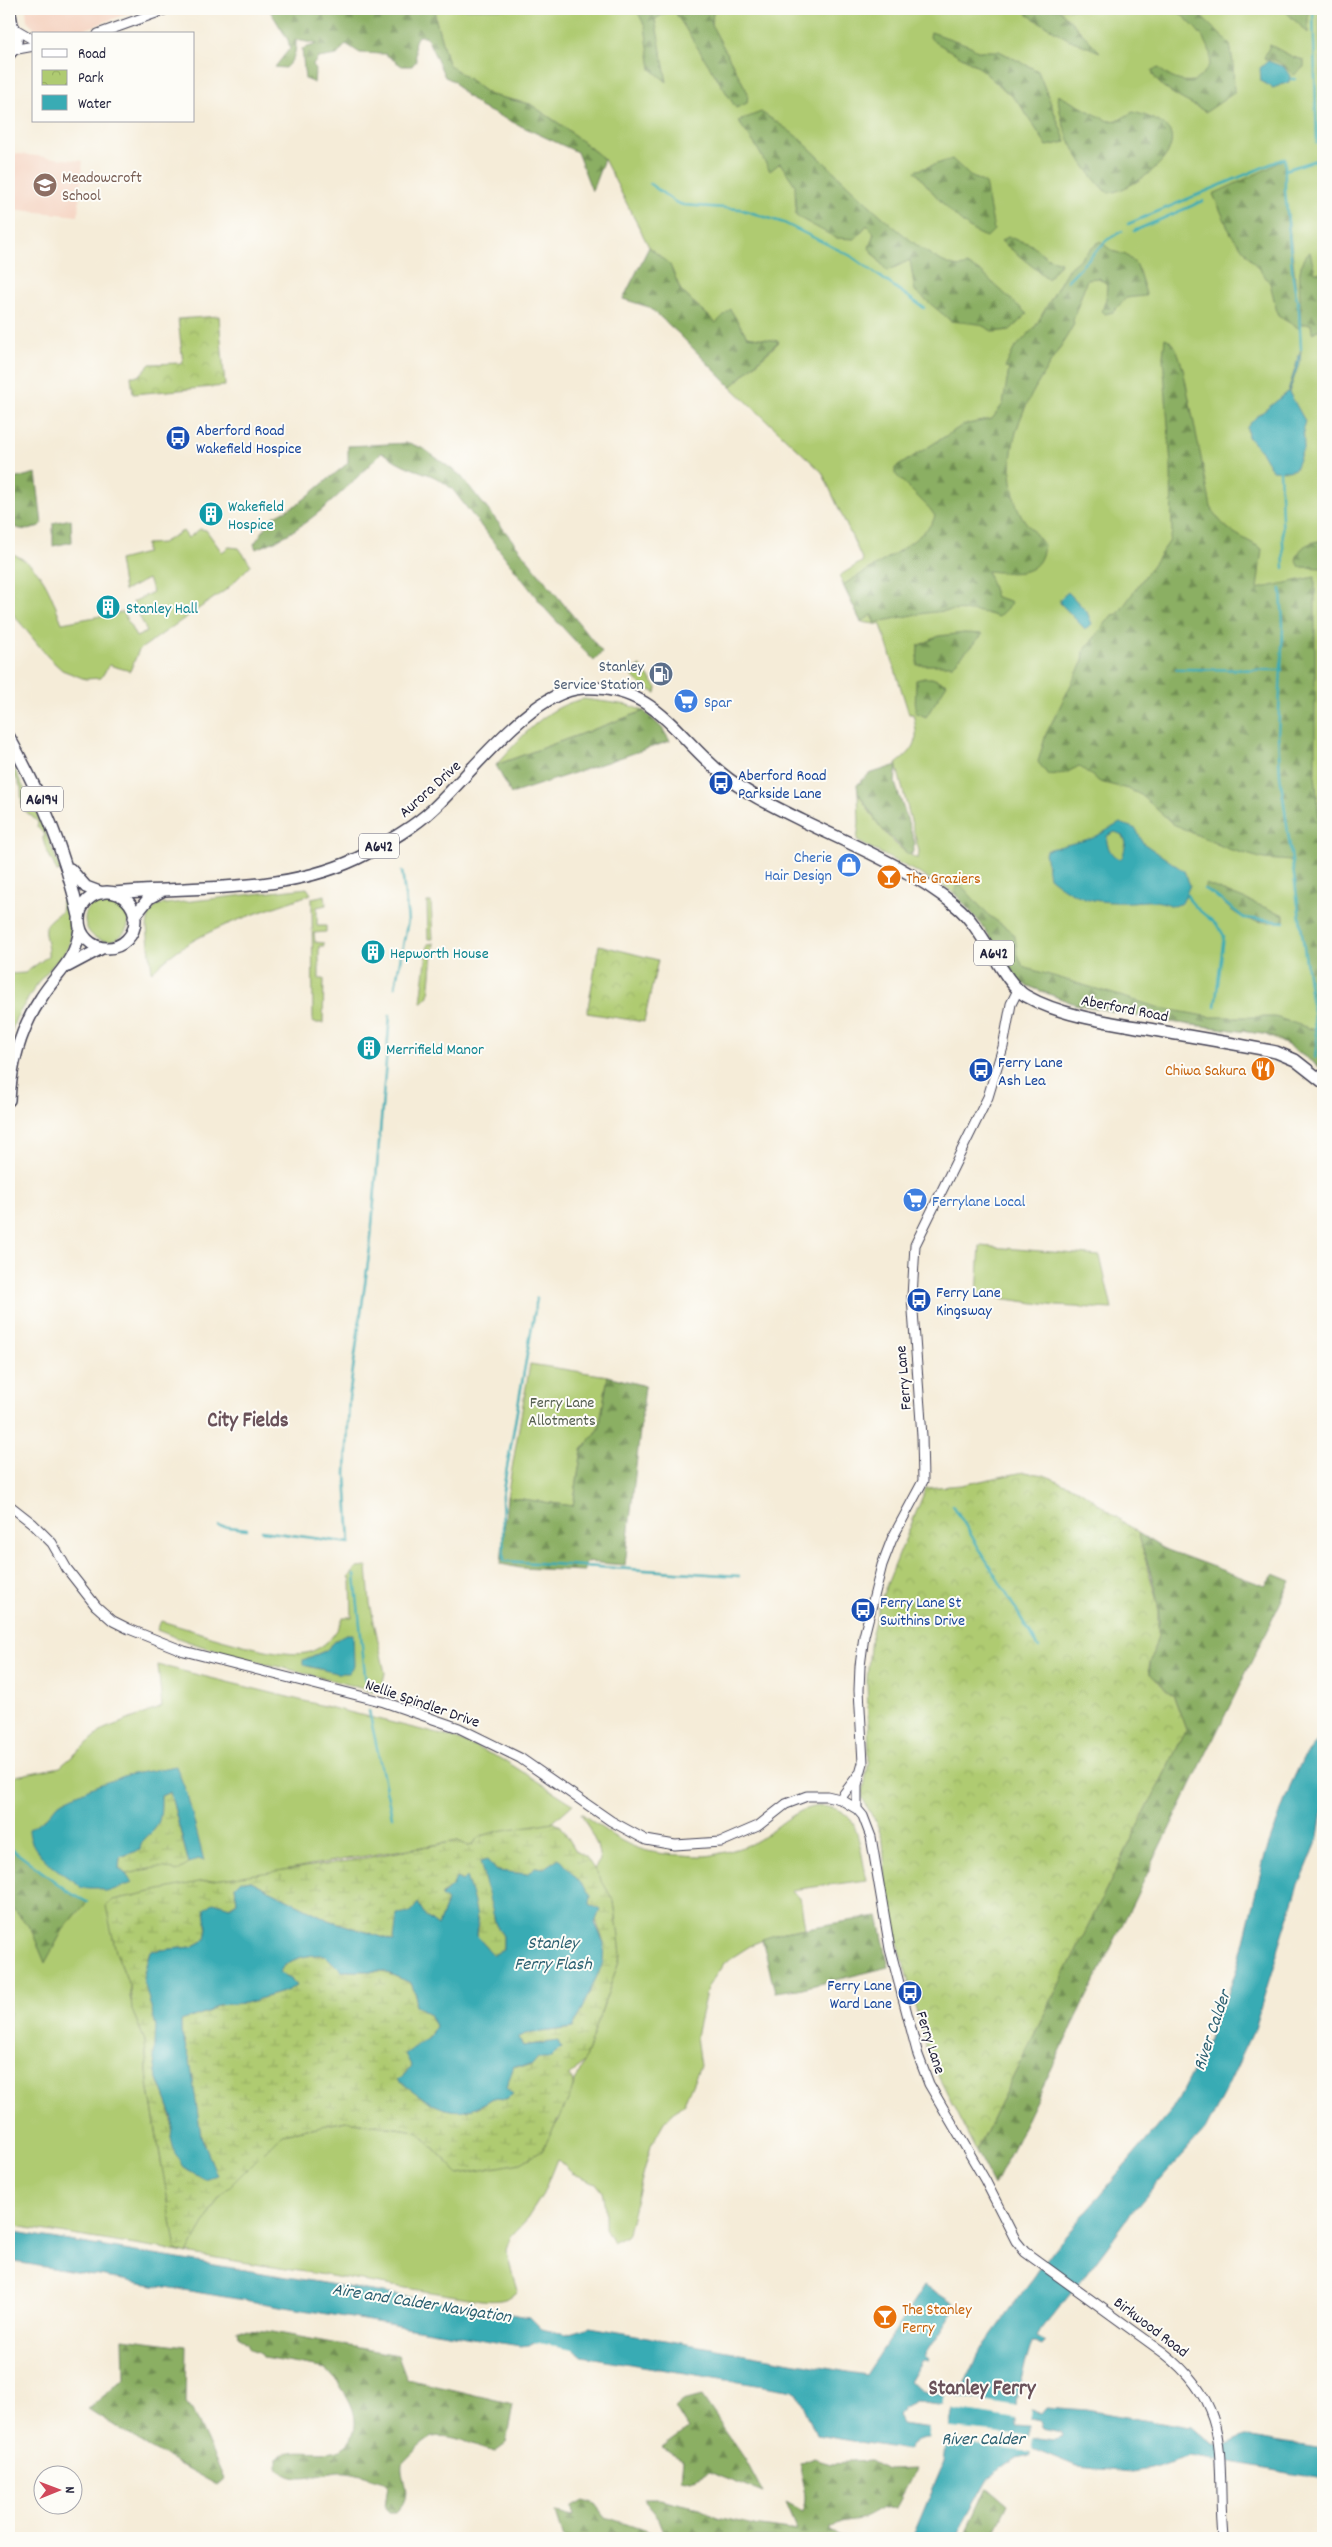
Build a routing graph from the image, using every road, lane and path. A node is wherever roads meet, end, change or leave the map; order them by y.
1 (9, 9) edge
2 (167, 9) edge
3 (12, 25) edge
4 (104, 32) edge
5 (32, 39) edge
6 (32, 47) edge
7 (10, 53) edge
8 (604, 689) joint
9 (9, 737) edge
10 (67, 865) junction
11 (166, 890) junction
12 (108, 893) junction
13 (79, 916) junction
14 (134, 917) junction
15 (80, 929) junction
16 (102, 948) junction
17 (66, 966) junction
18 (1018, 990) junction
19 (1323, 1082) edge
20 (9, 1100) edge
21 (9, 1504) edge
22 (861, 1772) junction
23 (844, 1801) junction
24 (857, 1809) junction
25 (1078, 2291) joint
26 (1223, 2538) edge

1 - 3 main road
2 - 4 street
3 - 5 street
3 - 7 main road
6 - 7 street
8 - 11 main road, Aurora Drive / A642
8 - 18 main road, Aberford Road / A642
9 - 10 main road, A6194
10 - 12 main road, A6194
10 - 13 main road, A6194
11 - 12 main road, Aurora Drive / A642
11 - 14 main road, Aurora Drive / A642
12 - 13 main road
12 - 14 main road, A6194
13 - 15 main road, A6194
14 - 16 main road, A6194
15 - 16 main road
15 - 17 main road, A6194
16 - 17 main road, A6194
17 - 20 main road, A6194
18 - 19 main road, Aberford Road / A642
18 - 22 street, Ferry Lane
21 - 23 street, Nellie Spindler Drive
22 - 23 street
22 - 24 street, Ferry Lane
23 - 24 street, Ferry Lane
24 - 25 street, Ferry Lane
25 - 26 street, Birkwood Road

